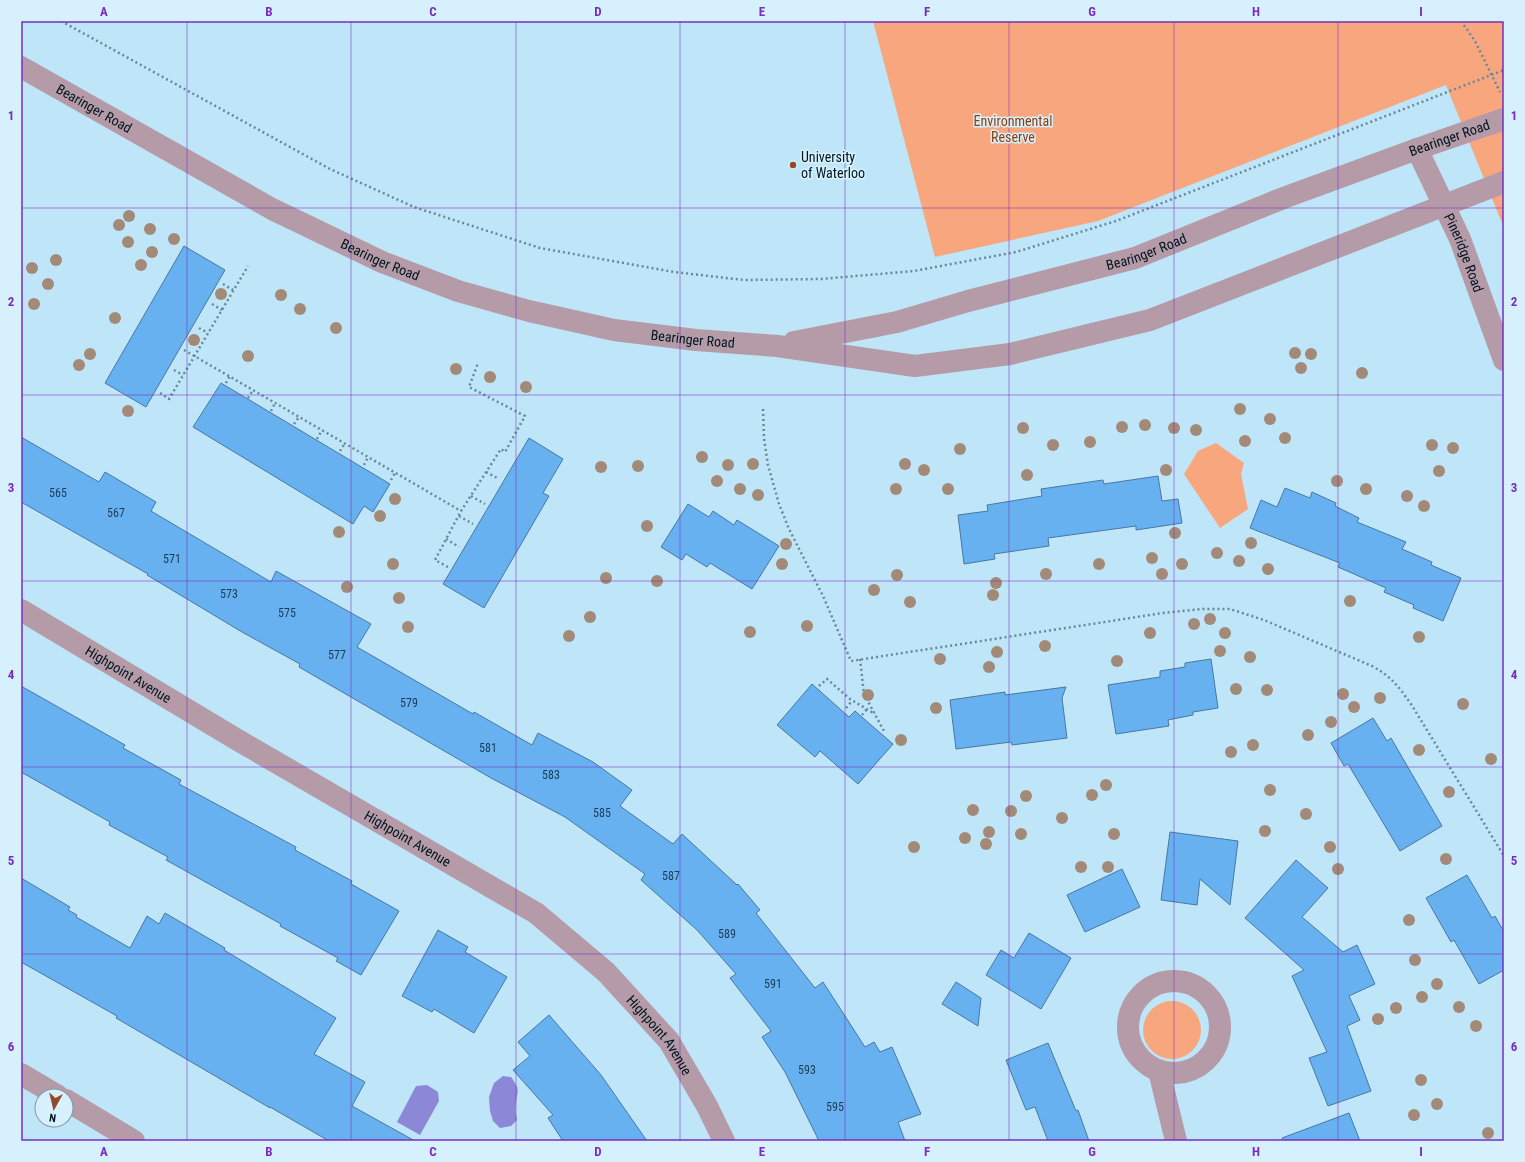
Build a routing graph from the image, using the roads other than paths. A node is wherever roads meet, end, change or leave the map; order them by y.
1 (21, 67) edge
2 (1504, 119) edge
3 (1417, 149) junction
4 (1504, 182) edge
5 (1444, 206) junction
6 (777, 346) junction
7 (1504, 360) edge
8 (21, 610) edge
9 (1160, 1071) junction
10 (21, 1074) edge
11 (45, 1088) edge
12 (74, 1105) edge
13 (134, 1141) edge
14 (724, 1141) edge
15 (1176, 1141) edge

1 - 6 street, Bearinger Road
2 - 3 street, Bearinger Road
3 - 5 street, Pineridge Road
3 - 6 street, Bearinger Road
4 - 5 street, Bearinger Road
5 - 6 street, Bearinger Road
5 - 7 street, Pineridge Road
8 - 14 street, Highpoint Avenue
9 - 9 street
9 - 15 street
10 - 11 street
12 - 13 street

